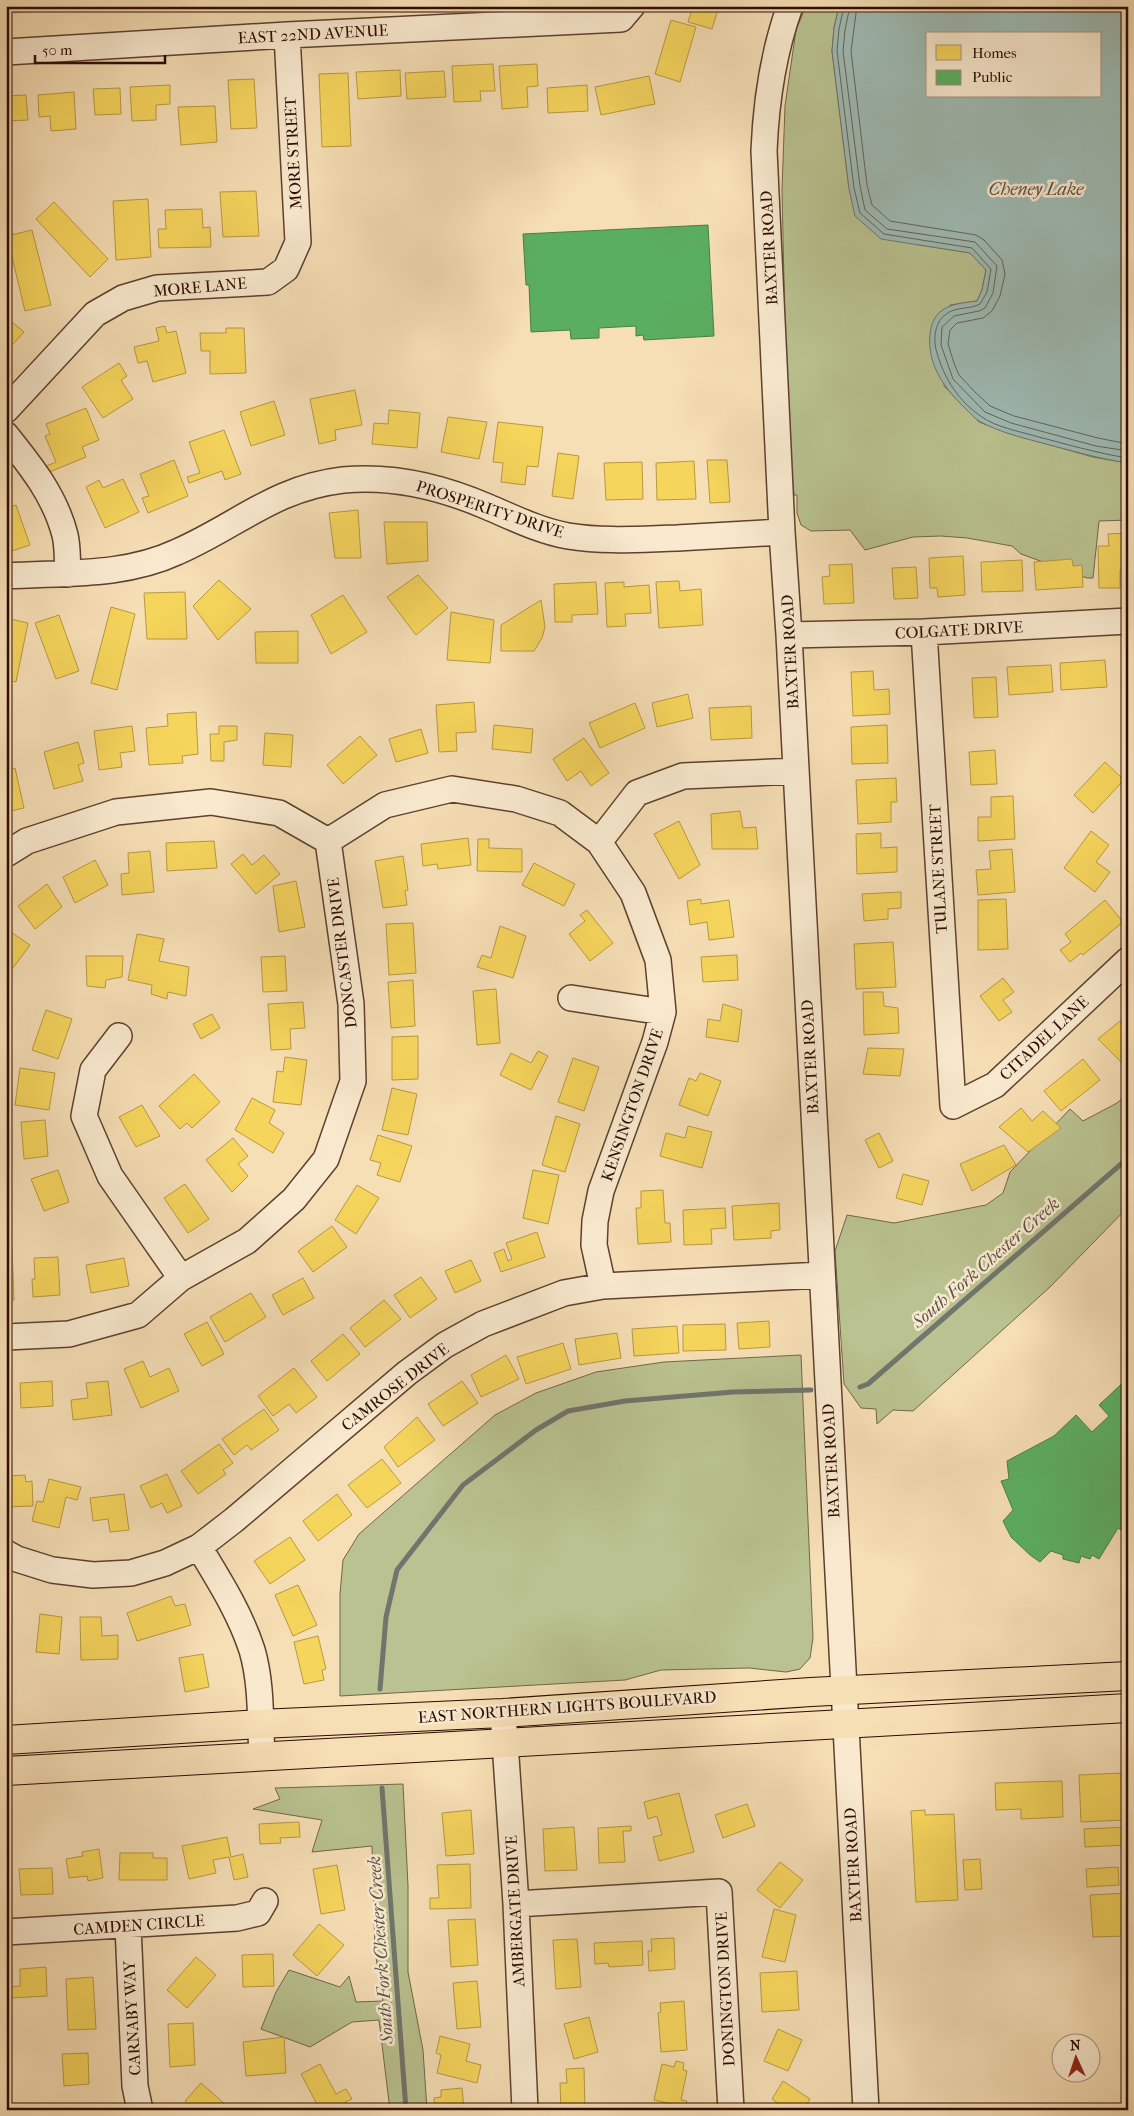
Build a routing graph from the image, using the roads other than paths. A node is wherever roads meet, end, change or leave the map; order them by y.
1 (790, 6) edge
2 (626, 12) edge
3 (286, 35) junction
4 (6, 52) edge
5 (286, 269) joint
6 (6, 410) edge
7 (6, 435) edge
8 (782, 532) junction
9 (68, 574) junction
10 (6, 576) edge
11 (1128, 621) edge
12 (924, 632) junction
13 (789, 635) junction
14 (796, 770) junction
15 (328, 841) junction
16 (599, 842) junction
17 (6, 854) edge
18 (1128, 960) edge
19 (571, 998) dead end
20 (663, 1012) junction
21 (120, 1036) dead end
22 (953, 1106) joint
23 (822, 1275) junction
24 (181, 1278) junction
25 (603, 1286) junction
26 (6, 1337) edge
27 (199, 1547) junction
28 (6, 1553) edge
29 (1128, 1676) edge
30 (844, 1690) junction
31 (1128, 1708) edge
32 (503, 1713) junction
33 (260, 1724) junction
34 (845, 1724) junction
35 (6, 1740) edge
36 (506, 1743) junction
37 (262, 1757) junction
38 (6, 1771) edge
39 (265, 1901) dead end
40 (516, 1904) junction
41 (128, 1926) junction
42 (6, 1932) edge
43 (140, 2110) edge
44 (525, 2110) edge
45 (731, 2110) edge
46 (866, 2110) edge

1 - 8 street, BAXTER ROAD
2 - 3 street, EAST 22ND AVENUE
3 - 4 street, EAST 22ND AVENUE
3 - 5 street, MORE STREET
5 - 6 street, MORE LANE
7 - 9 street
8 - 9 street, PROSPERITY DRIVE
8 - 13 street, BAXTER ROAD
9 - 10 street, PROSPERITY DRIVE
11 - 12 street, COLGATE DRIVE
12 - 13 street, COLGATE DRIVE
12 - 22 street, TULANE STREET
13 - 14 street, BAXTER ROAD
14 - 16 street
14 - 23 street, BAXTER ROAD
15 - 16 street, KENSINGTON DRIVE
15 - 17 street
15 - 24 street, DONCASTER DRIVE
16 - 20 street, KENSINGTON DRIVE
18 - 22 street, CITADEL LANE
19 - 20 street
20 - 25 street, KENSINGTON DRIVE
21 - 24 street
23 - 25 street, CAMROSE DRIVE
23 - 30 street, BAXTER ROAD
24 - 26 street, DONCASTER DRIVE
25 - 27 street, CAMROSE DRIVE
27 - 28 street, CAMROSE DRIVE
27 - 33 street
29 - 30 main road, EAST NORTHERN LIGHTS BOULEVARD
30 - 32 main road, EAST NORTHERN LIGHTS BOULEVARD
30 - 34 street, BAXTER ROAD
31 - 34 main road, EAST NORTHERN LIGHTS BOULEVARD
32 - 33 main road, EAST NORTHERN LIGHTS BOULEVARD
32 - 36 street, AMBERGATE DRIVE
33 - 35 main road, EAST NORTHERN LIGHTS BOULEVARD
33 - 37 street
34 - 36 main road, EAST NORTHERN LIGHTS BOULEVARD
34 - 46 street, BAXTER ROAD
36 - 37 main road, EAST NORTHERN LIGHTS BOULEVARD
36 - 40 street, AMBERGATE DRIVE
37 - 38 main road, EAST NORTHERN LIGHTS BOULEVARD
39 - 41 street, CAMDEN CIRCLE
40 - 44 street, AMBERGATE DRIVE
40 - 45 street, DONINGTON DRIVE
41 - 42 street, CAMDEN CIRCLE
41 - 43 street, CARNABY WAY

